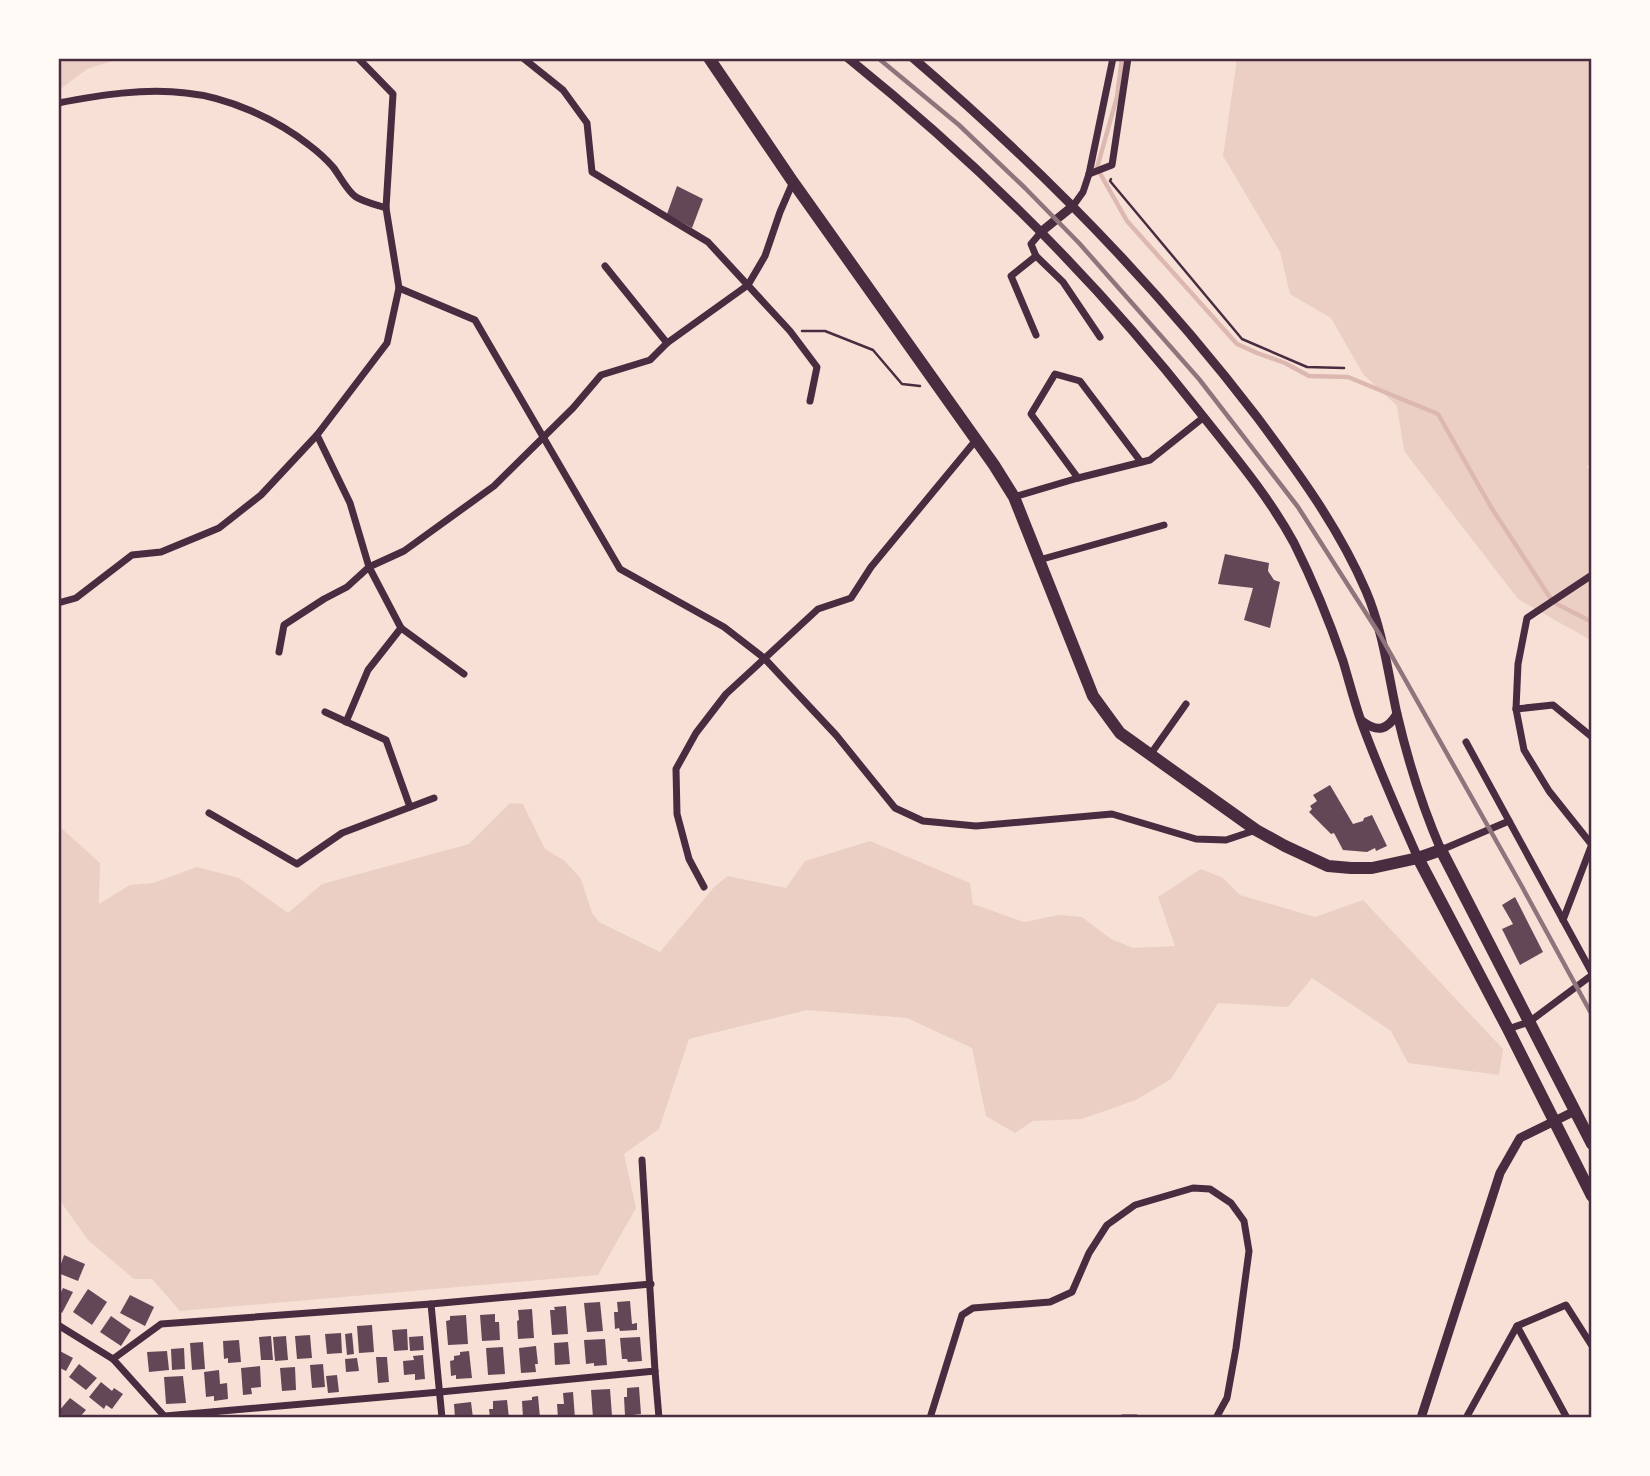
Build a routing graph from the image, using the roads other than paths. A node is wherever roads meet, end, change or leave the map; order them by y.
1 (358, 58) edge
2 (523, 58) edge
3 (709, 58) edge
4 (848, 58) edge
5 (913, 58) edge
6 (1113, 58) edge
7 (1128, 58) edge
8 (58, 103) edge
9 (1089, 174) junction
10 (793, 182) junction
11 (1073, 206) junction
12 (386, 208) junction
13 (1042, 231) junction
14 (1035, 256) junction
15 (605, 266) dead end
16 (748, 285) junction
17 (398, 288) junction
18 (1036, 335) dead end
19 (1100, 337) dead end
20 (667, 344) junction
21 (810, 401) dead end
22 (1205, 418) junction
23 (317, 436) junction
24 (544, 438) junction
25 (976, 440) junction
26 (1141, 462) junction
27 (1078, 478) junction
28 (1014, 497) junction
29 (1164, 525) dead end
30 (1039, 560) junction
31 (369, 567) junction
32 (1592, 575) edge
33 (58, 603) edge
34 (401, 628) junction
35 (279, 653) dead end
36 (764, 658) junction
37 (464, 674) dead end
38 (1186, 704) dead end
39 (1516, 709) junction
40 (325, 712) dead end
41 (1397, 715) junction
42 (1360, 719) junction
43 (346, 722) junction
44 (1592, 737) edge
45 (1465, 742) dead end
46 (1150, 755) junction
47 (435, 798) dead end
48 (410, 807) junction
49 (209, 813) dead end
50 (1509, 821) junction
51 (1256, 830) junction
52 (1592, 844) edge
53 (1441, 850) junction
54 (1418, 858) junction
55 (704, 887) dead end
56 (1563, 920) junction
57 (1592, 974) edge
58 (1528, 1022) junction
59 (1508, 1029) junction
60 (1576, 1111) junction
61 (1555, 1122) junction
62 (1592, 1143) edge
63 (642, 1160) dead end
64 (1592, 1196) edge
65 (651, 1284) junction
66 (431, 1304) junction
67 (58, 1325) edge
68 (1517, 1326) junction
69 (1592, 1346) edge
70 (113, 1359) junction
71 (655, 1371) junction
72 (440, 1392) junction
73 (165, 1417) edge
74 (442, 1418) edge
75 (659, 1418) edge
76 (930, 1418) edge
77 (1124, 1418) edge
78 (1136, 1418) edge
79 (1216, 1418) edge
80 (1422, 1418) edge
81 (1466, 1418) edge
82 (1567, 1418) edge

1 - 12 street
2 - 16 street
3 - 10 main road
4 - 13 street
5 - 11 street
6 - 9 street
7 - 9 street
8 - 12 street
9 - 11 street
10 - 16 street
10 - 25 main road
11 - 13 street
11 - 41 street
12 - 17 street
13 - 14 street
13 - 22 street
14 - 18 street
14 - 19 street
15 - 20 street
16 - 20 street
16 - 21 street
17 - 23 street
17 - 24 street
20 - 24 street
22 - 26 street
22 - 42 street
23 - 31 street
23 - 33 street
24 - 31 street
24 - 36 street
25 - 28 main road
25 - 36 street
26 - 27 street
26 - 27 street
27 - 28 street
28 - 30 main road
29 - 30 street
30 - 46 main road
31 - 34 street
31 - 35 street
32 - 39 street
34 - 37 street
34 - 43 street
36 - 51 street
36 - 55 street
38 - 46 street
39 - 44 street
39 - 52 street
40 - 43 street
41 - 42 street
41 - 53 street
42 - 54 street
43 - 48 street
45 - 50 street
46 - 51 main road
47 - 48 street
48 - 49 street
50 - 53 street
50 - 56 street
51 - 54 main road
52 - 56 street
53 - 54 main road
53 - 58 main road
54 - 59 main road
56 - 57 street
57 - 58 street
58 - 59 street
58 - 60 main road
59 - 61 main road
60 - 61 street
60 - 62 main road
61 - 64 main road
61 - 80 street
63 - 65 street
65 - 66 street
65 - 71 street
66 - 70 street
66 - 72 street
67 - 70 street
68 - 69 street
68 - 81 street
68 - 82 street
70 - 73 street
71 - 72 street
71 - 75 street
72 - 73 street
72 - 74 street
76 - 79 street
77 - 78 street

